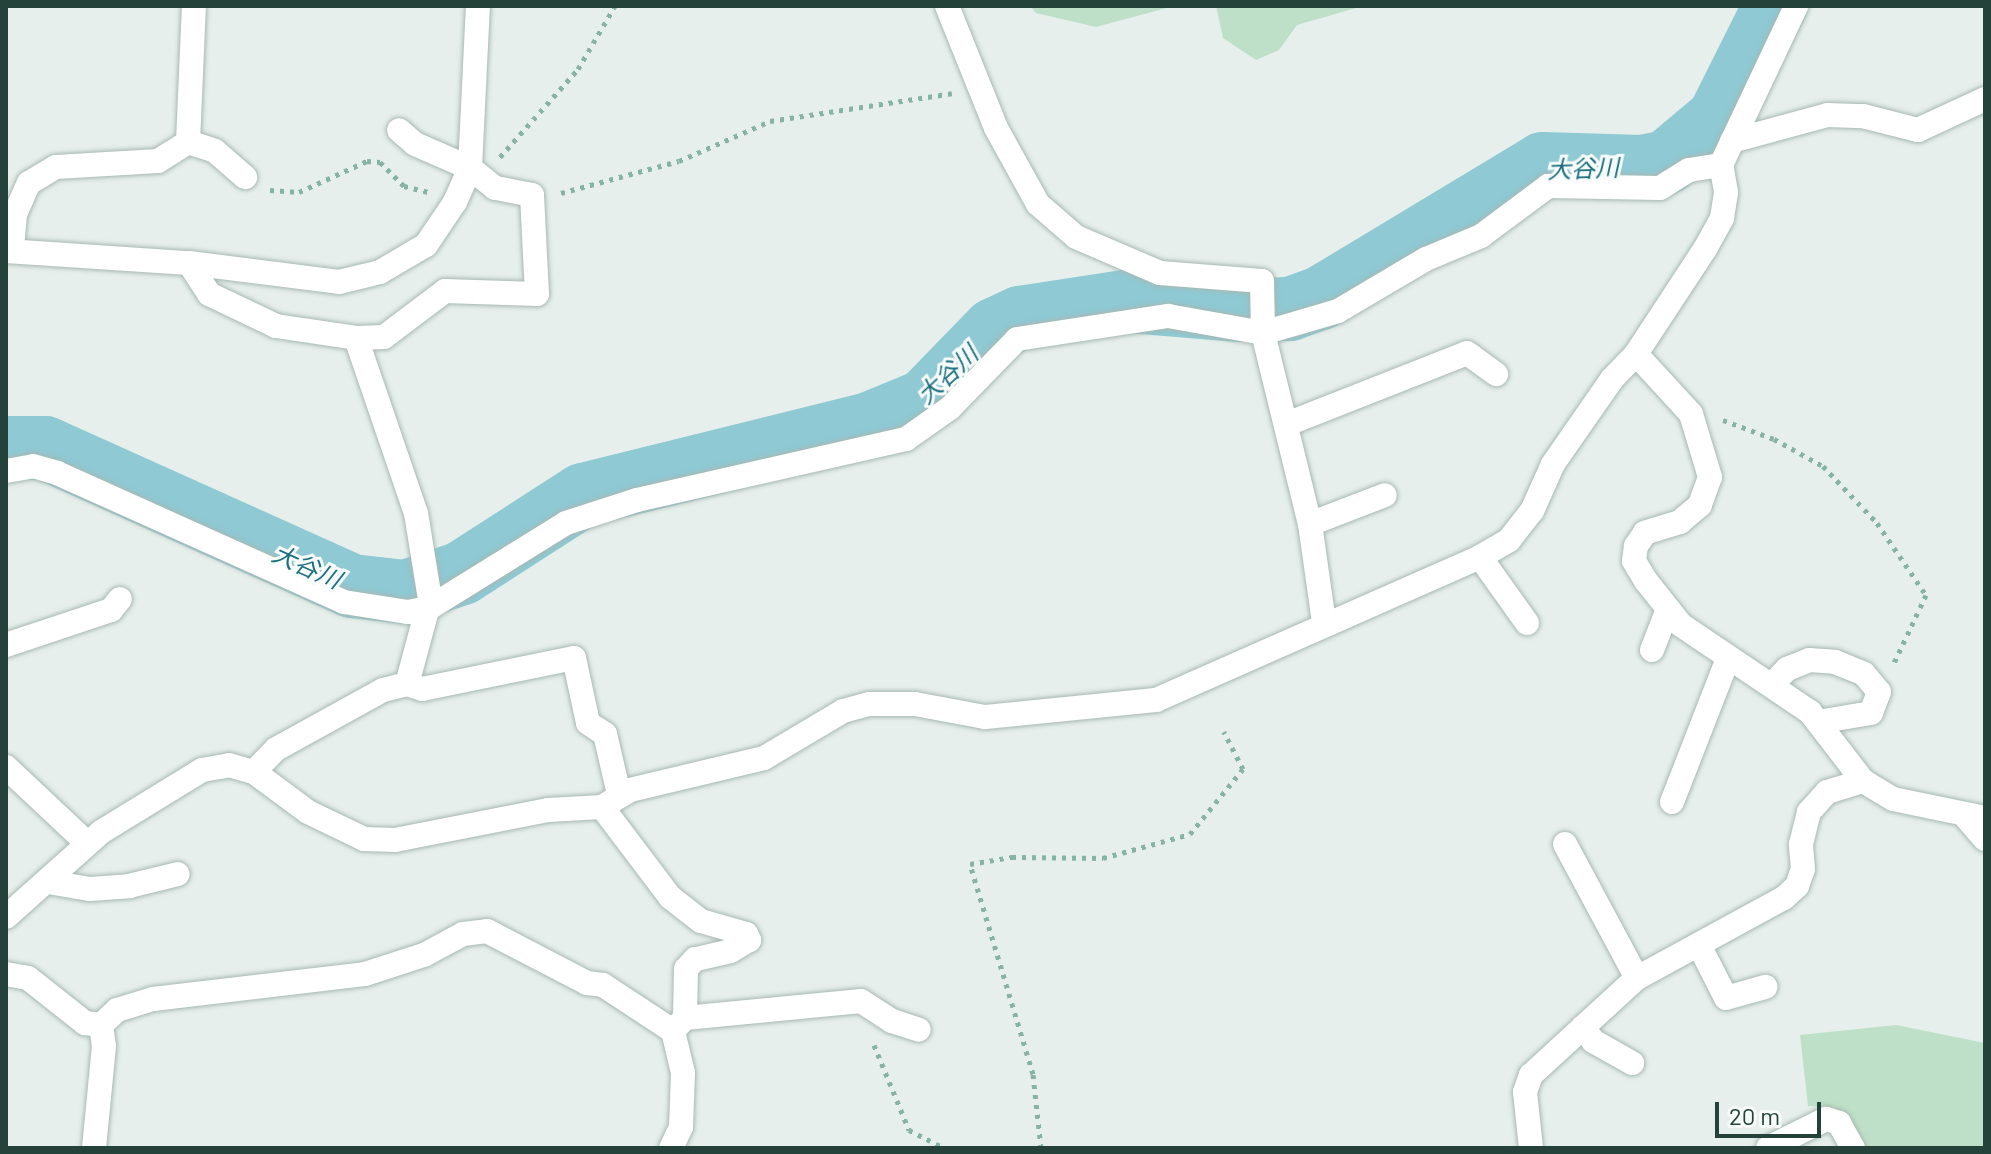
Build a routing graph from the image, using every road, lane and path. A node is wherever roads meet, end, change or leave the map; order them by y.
1 (194, 6) edge
2 (478, 6) edge
3 (615, 6) edge
4 (947, 6) edge
5 (1796, 6) edge
6 (981, 88) junction
7 (1985, 99) edge
8 (399, 130) dead end
9 (1732, 141) junction
10 (188, 142) junction
11 (1721, 165) junction
12 (470, 168) junction
13 (245, 177) joint
14 (532, 195) junction
15 (455, 202) junction
16 (9, 249) edge
17 (189, 263) junction
18 (1262, 329) junction
19 (356, 338) junction
20 (1636, 354) junction
21 (1496, 374) dead end
22 (1691, 414) junction
23 (1287, 424) junction
24 (6, 471) edge
25 (1385, 495) dead end
26 (1310, 524) junction
27 (1480, 557) junction
28 (120, 599) dead end
29 (430, 604) junction
30 (1668, 609) junction
31 (1324, 622) junction
32 (1527, 623) dead end
33 (6, 645) edge
34 (1652, 650) dead end
35 (1727, 661) junction
36 (407, 684) junction
37 (1772, 685) junction
38 (1879, 692) junction
39 (1818, 722) junction
40 (1224, 732) dead end
41 (6, 767) edge
42 (254, 772) junction
43 (1863, 781) junction
44 (611, 801) junction
45 (1672, 802) dead end
46 (1974, 816) edge
47 (1985, 839) edge
48 (87, 843) junction
49 (1565, 844) dead end
50 (178, 874) dead end
51 (48, 882) junction
52 (6, 917) edge
53 (1699, 945) junction
54 (6, 974) edge
55 (1637, 978) junction
56 (1765, 987) dead end
57 (851, 1002) junction
58 (679, 1024) junction
59 (101, 1025) junction
60 (1583, 1027) junction
61 (919, 1030) dead end
62 (1632, 1063) dead end
63 (94, 1148) edge
64 (671, 1148) edge
65 (944, 1148) edge
66 (1041, 1148) edge
67 (1531, 1148) edge
68 (1768, 1148) edge
69 (1853, 1148) edge

1 - 10 street
2 - 12 street
3 - 12 path
4 - 6 street
5 - 9 street
6 - 14 path
6 - 18 street
7 - 9 street
8 - 12 street
9 - 11 street
10 - 13 street
10 - 16 street
11 - 18 street
11 - 20 street
12 - 14 street
12 - 15 street
13 - 15 path
14 - 19 street
15 - 17 street
16 - 17 street
17 - 19 street
18 - 23 street
18 - 29 street
19 - 29 street
20 - 22 street
20 - 27 street
21 - 23 street
22 - 30 street
22 - 38 path
23 - 26 street
24 - 29 street
25 - 26 street
26 - 31 street
27 - 31 street
27 - 32 street
28 - 33 street
29 - 36 street
30 - 34 street
30 - 35 street
31 - 44 street
35 - 37 street
35 - 45 street
36 - 42 street
36 - 44 street
37 - 38 street
37 - 39 street
38 - 39 street
39 - 43 street
40 - 66 path
41 - 48 street
42 - 44 street
42 - 48 street
43 - 46 street
43 - 53 street
44 - 58 street
46 - 47 street
48 - 51 street
49 - 55 street
50 - 51 street
51 - 52 street
53 - 55 street
53 - 56 street
54 - 59 street
55 - 60 street
57 - 58 street
57 - 61 street
57 - 65 path
58 - 59 street
58 - 64 street
59 - 63 street
60 - 62 street
60 - 67 street
68 - 69 street

